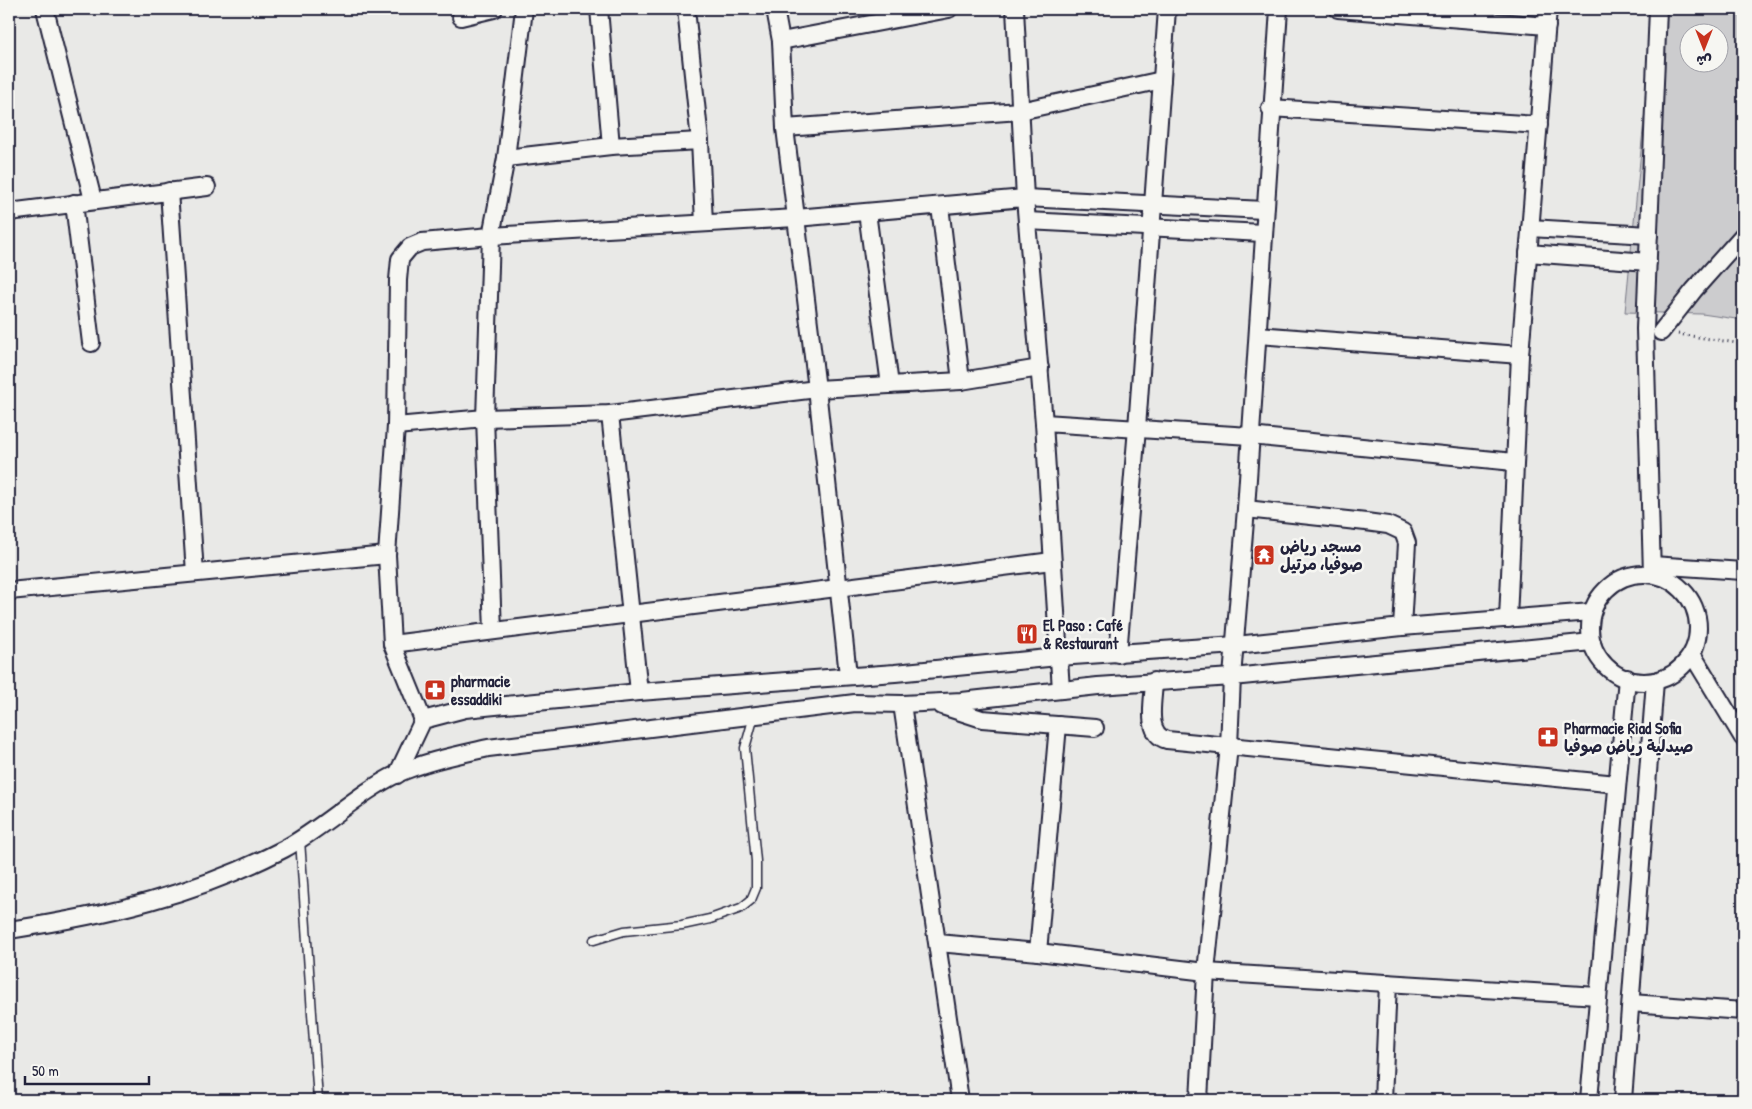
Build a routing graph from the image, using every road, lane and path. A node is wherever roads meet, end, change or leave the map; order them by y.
1 (46, 9) edge
2 (494, 9) edge
3 (524, 9) edge
4 (599, 9) edge
5 (686, 9) edge
6 (775, 9) edge
7 (948, 9) edge
8 (1015, 9) edge
9 (1167, 9) edge
10 (1278, 9) edge
11 (1338, 9) edge
12 (1548, 9) edge
13 (1658, 9) edge
14 (461, 16) dead end
15 (1547, 26) junction
16 (781, 41) junction
17 (1162, 80) junction
18 (1270, 108) junction
19 (1020, 111) junction
20 (1539, 125) junction
21 (785, 128) junction
22 (700, 141) junction
23 (611, 146) junction
24 (506, 158) junction
25 (207, 186) dead end
26 (169, 191) junction
27 (1025, 198) junction
28 (93, 200) junction
29 (74, 203) junction
30 (1152, 203) junction
31 (940, 206) junction
32 (1264, 210) junction
33 (9, 212) edge
34 (867, 212) junction
35 (796, 218) junction
36 (1027, 220) junction
37 (704, 223) junction
38 (1150, 227) junction
39 (1530, 228) junction
40 (1263, 233) junction
41 (1649, 235) junction
42 (1743, 235) edge
43 (491, 236) junction
44 (1528, 253) junction
45 (1648, 262) junction
46 (1661, 332) joint
47 (1258, 335) junction
48 (91, 343) dead end
49 (1743, 344) edge
50 (1520, 355) junction
51 (1040, 368) junction
52 (961, 381) junction
53 (890, 385) junction
54 (817, 389) junction
55 (610, 414) junction
56 (485, 418) junction
57 (1044, 423) junction
58 (396, 426) junction
59 (1137, 428) junction
60 (1250, 436) junction
61 (1514, 462) junction
62 (1246, 509) junction
63 (387, 555) junction
64 (1052, 561) junction
65 (1652, 570) junction
66 (1743, 571) edge
67 (195, 573) junction
68 (840, 588) junction
69 (9, 591) edge
70 (1592, 612) junction
71 (630, 614) junction
72 (1508, 619) junction
73 (1402, 627) junction
74 (493, 632) junction
75 (1592, 642) junction
76 (392, 644) junction
77 (1236, 645) junction
78 (1118, 654) junction
79 (1692, 654) junction
80 (1058, 657) junction
81 (848, 675) junction
82 (1232, 677) junction
83 (1626, 678) junction
84 (1154, 681) junction
85 (1655, 681) junction
86 (1061, 690) junction
87 (639, 692) junction
88 (933, 703) junction
89 (902, 704) junction
90 (754, 716) junction
91 (423, 720) junction
92 (1058, 725) junction
93 (1095, 728) dead end
94 (1743, 738) edge
95 (1230, 746) junction
96 (397, 775) junction
97 (1617, 784) junction
98 (300, 840) junction
99 (9, 930) edge
100 (594, 940) dead end
101 (938, 943) junction
102 (1038, 952) junction
103 (1206, 972) junction
104 (1388, 984) junction
105 (1598, 996) junction
106 (1632, 1003) junction
107 (1743, 1011) edge
108 (318, 1100) edge
109 (960, 1100) edge
110 (1199, 1100) edge
111 (1383, 1100) edge
112 (1589, 1100) edge
113 (1623, 1100) edge

1 - 28 street
2 - 14 street
3 - 24 street
4 - 23 street
5 - 22 street
6 - 16 street
7 - 16 street
8 - 19 street
9 - 17 street
10 - 18 street
11 - 15 street
12 - 15 street
13 - 41 street
15 - 20 street
16 - 21 street
17 - 19 street
17 - 30 street
18 - 20 street
18 - 32 street
19 - 21 street
19 - 27 street
20 - 39 street
21 - 35 street
22 - 23 street
22 - 37 street
23 - 24 street
24 - 43 street
25 - 26 street
26 - 28 street
26 - 67 street
27 - 30 street
27 - 31 street
27 - 36 street
28 - 29 street
29 - 33 street
29 - 48 street
30 - 32 street
30 - 38 street
31 - 34 street
31 - 52 street
32 - 40 street
34 - 35 street
34 - 53 street
35 - 37 street
35 - 54 street
36 - 38 street
36 - 51 street
37 - 43 street
38 - 40 street
38 - 59 street
39 - 41 street
39 - 44 street
40 - 47 street
41 - 45 street
42 - 46 street
43 - 56 street
43 - 58 street
44 - 45 street
44 - 50 street
45 - 65 street
46 - 49 path
47 - 50 street
47 - 60 street
50 - 61 street
51 - 52 street
51 - 57 street
52 - 53 street
53 - 54 street
54 - 55 street
54 - 68 street
55 - 56 street
55 - 71 street
56 - 58 street
56 - 74 street
57 - 59 street
57 - 64 street
58 - 63 street
59 - 60 street
59 - 78 street
60 - 61 street
60 - 62 street
61 - 72 street
62 - 73 street
62 - 77 street
63 - 67 street
63 - 76 street
64 - 68 street
64 - 80 street
65 - 66 street
65 - 70 street
65 - 79 street
67 - 69 street
68 - 71 street
68 - 81 street
70 - 72 street
70 - 75 street
71 - 74 street
71 - 87 street
72 - 73 street
73 - 77 street
74 - 76 street
75 - 82 street
75 - 83 street
76 - 91 street
77 - 78 street
77 - 82 street
78 - 80 street
79 - 85 street
79 - 94 street
80 - 81 street
80 - 86 street
81 - 87 street
82 - 84 street
82 - 95 street
83 - 85 street
83 - 97 street
84 - 86 street
84 - 95 street
85 - 106 street
86 - 88 street
87 - 91 street
88 - 89 street
88 - 92 street
89 - 90 street
89 - 101 street
90 - 96 street
90 - 100 lane
91 - 96 street
92 - 93 street
92 - 102 street
95 - 97 street
95 - 103 street
96 - 98 street
97 - 105 street
98 - 99 street
98 - 108 lane
101 - 102 street
101 - 109 street
102 - 103 street
103 - 104 street
103 - 110 street
104 - 105 street
104 - 111 street
105 - 112 street
106 - 107 street
106 - 113 street

